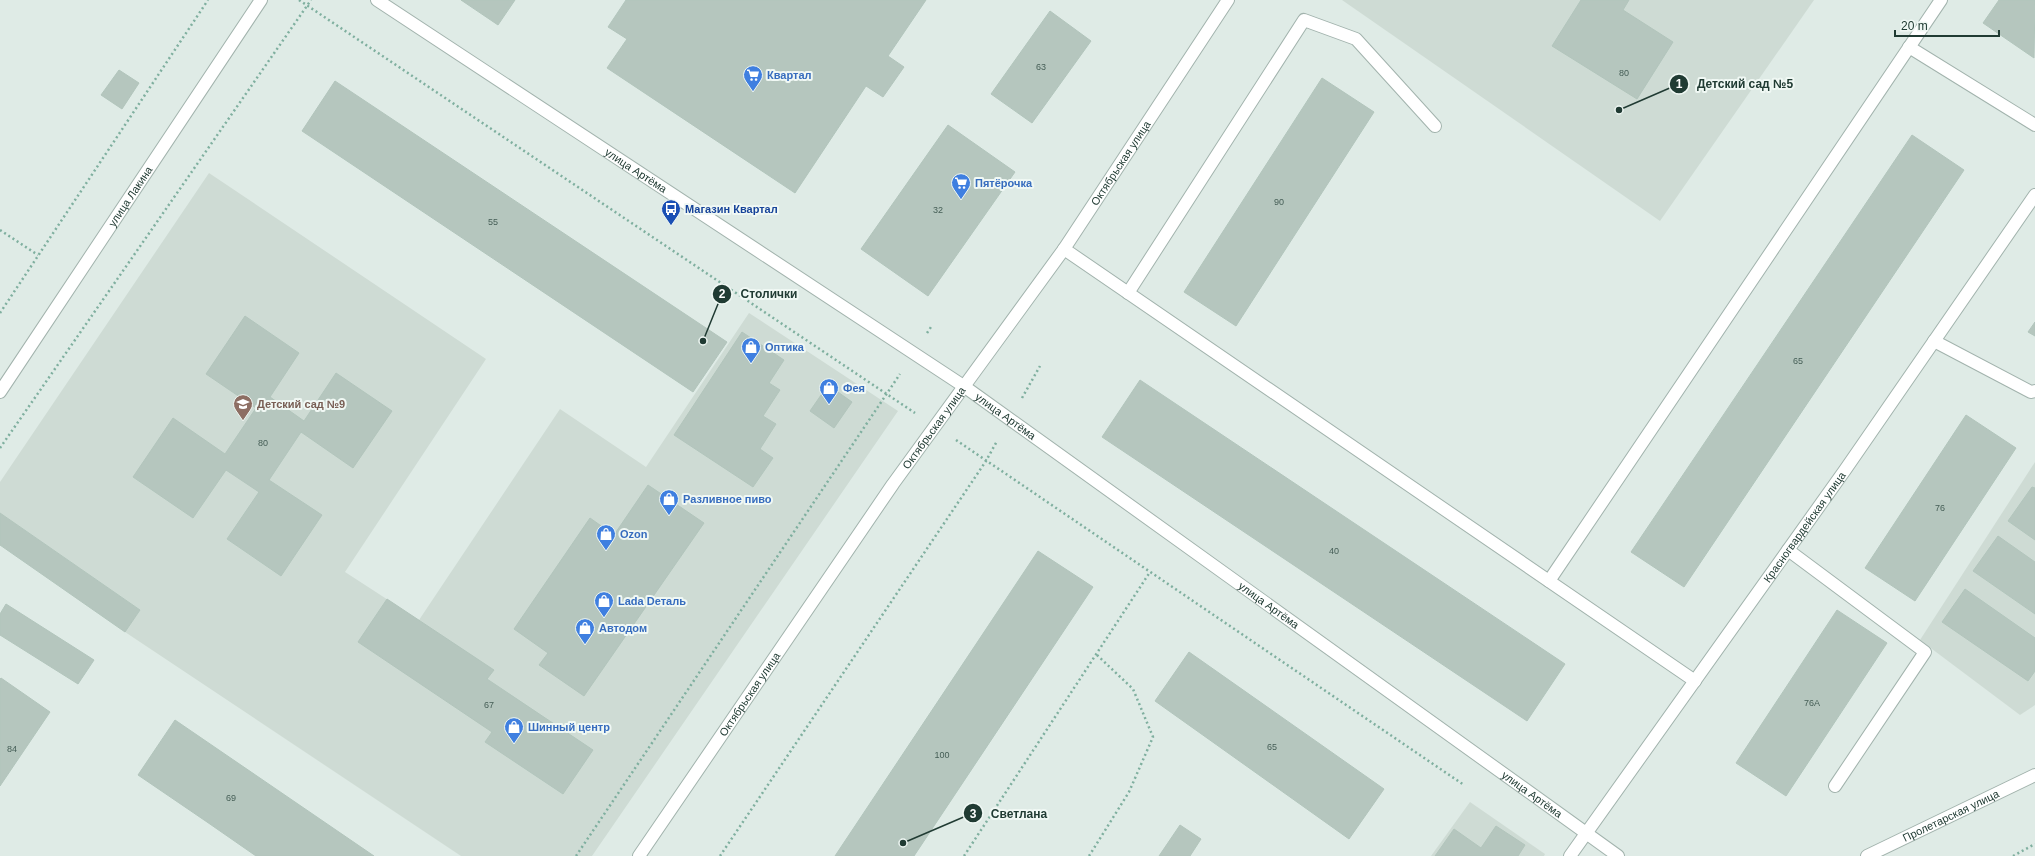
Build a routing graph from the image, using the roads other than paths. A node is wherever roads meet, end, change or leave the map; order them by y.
1 (261, 0) edge
2 (377, 0) edge
3 (1228, 0) edge
4 (1941, 0) edge
5 (1909, 47) junction
6 (2035, 125) edge
7 (1435, 126) dead end
8 (2035, 195) edge
9 (1064, 249) junction
10 (1128, 293) junction
11 (1934, 341) junction
12 (965, 387) junction
13 (2035, 390) edge
14 (0, 392) edge
15 (1788, 550) junction
16 (1549, 581) junction
17 (1695, 681) junction
18 (2035, 775) edge
19 (1835, 786) dead end
20 (1586, 834) junction
21 (639, 856) edge
22 (1570, 856) edge
23 (1618, 856) edge
24 (1867, 856) edge

1 - 14 street, улица Лакина
2 - 12 street, улица Артёма
3 - 9 street, Октябрьская улица
4 - 5 street
5 - 6 street
5 - 16 street
7 - 10 street
8 - 11 street, Красногвардейская улица
9 - 10 street
9 - 12 street, Октябрьская улица
10 - 16 street
11 - 13 street
11 - 15 street, Красногвардейская улица
12 - 20 street, улица Артёма
12 - 21 street, Октябрьская улица
15 - 17 street, Красногвардейская улица
15 - 19 street
16 - 17 street
17 - 20 street, Красногвардейская улица
18 - 24 street, Пролетарская улица
20 - 22 street, Красногвардейская улица
20 - 23 street, улица Артёма

